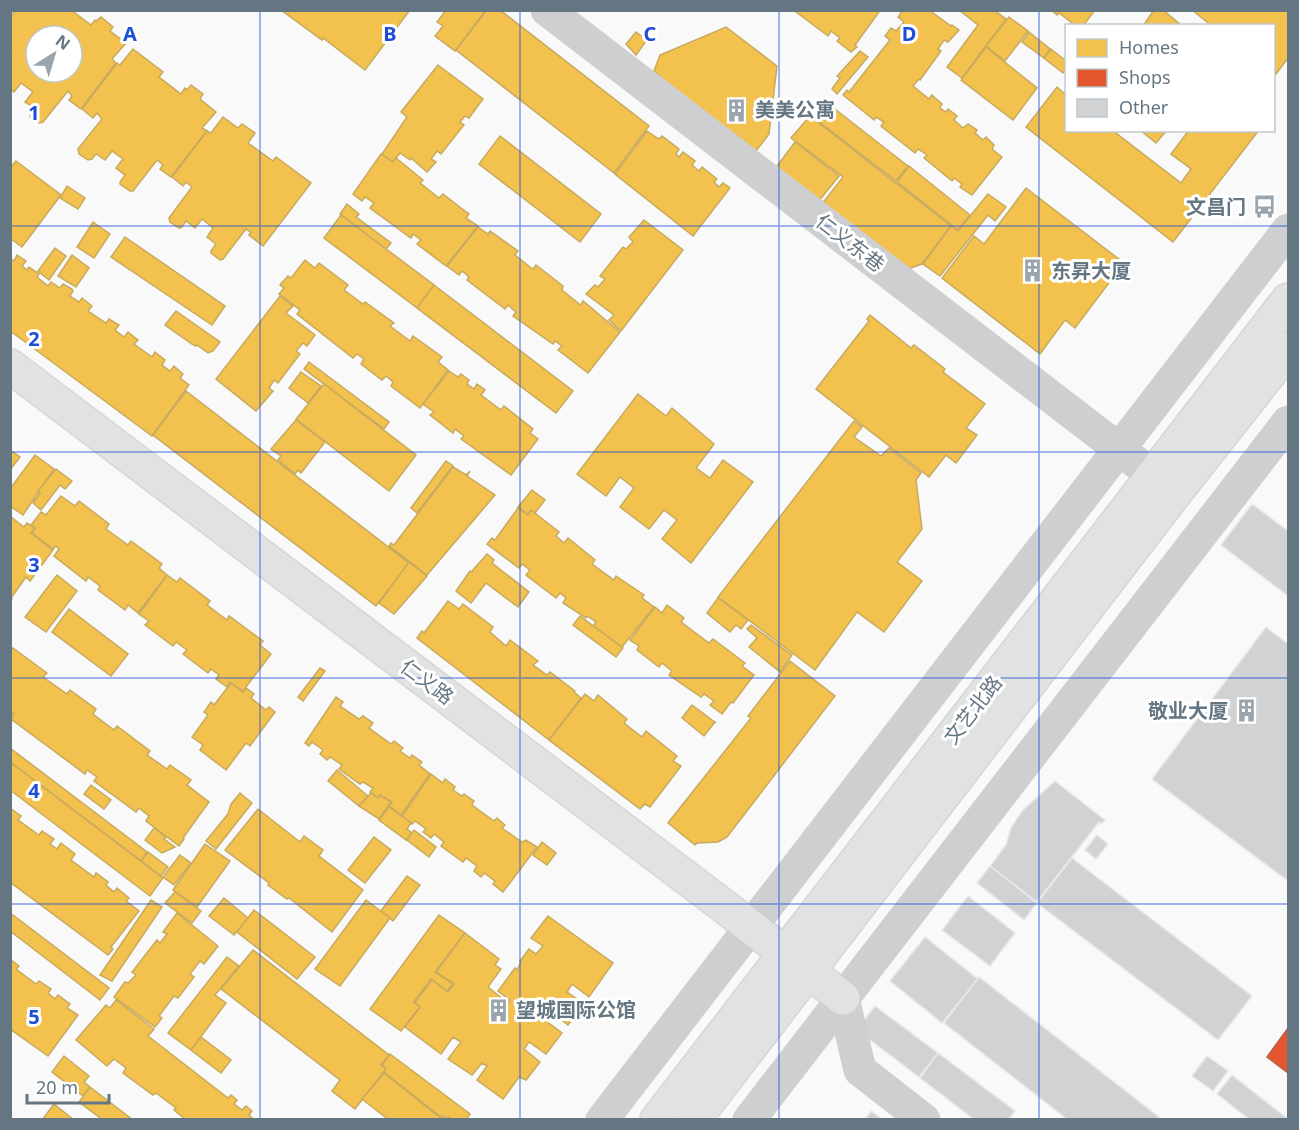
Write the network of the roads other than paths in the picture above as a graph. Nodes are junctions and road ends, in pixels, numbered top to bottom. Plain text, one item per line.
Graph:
1 (547, 10) edge
2 (1288, 230) edge
3 (1288, 300) edge
4 (1288, 350) edge
5 (10, 366) edge
6 (1288, 422) edge
7 (1119, 450) junction
8 (1154, 476) junction
9 (751, 927) junction
10 (797, 963) junction
11 (843, 998) junction
12 (602, 1119) edge
13 (657, 1119) edge
14 (694, 1119) edge
15 (749, 1119) edge
16 (924, 1119) edge

1 - 7 street, 仁义东巷
2 - 7 street
3 - 8 main road, 文艺北路
4 - 10 main road, 文艺北路
5 - 9 main road, 仁义路
6 - 11 street
7 - 8 street, 仁义东巷
7 - 9 street
8 - 10 main road, 文艺北路
9 - 10 main road, 仁义路
9 - 12 street
10 - 11 main road, 仁义路
10 - 13 main road, 文艺北路
10 - 14 main road, 文艺北路
11 - 15 street
11 - 16 street

